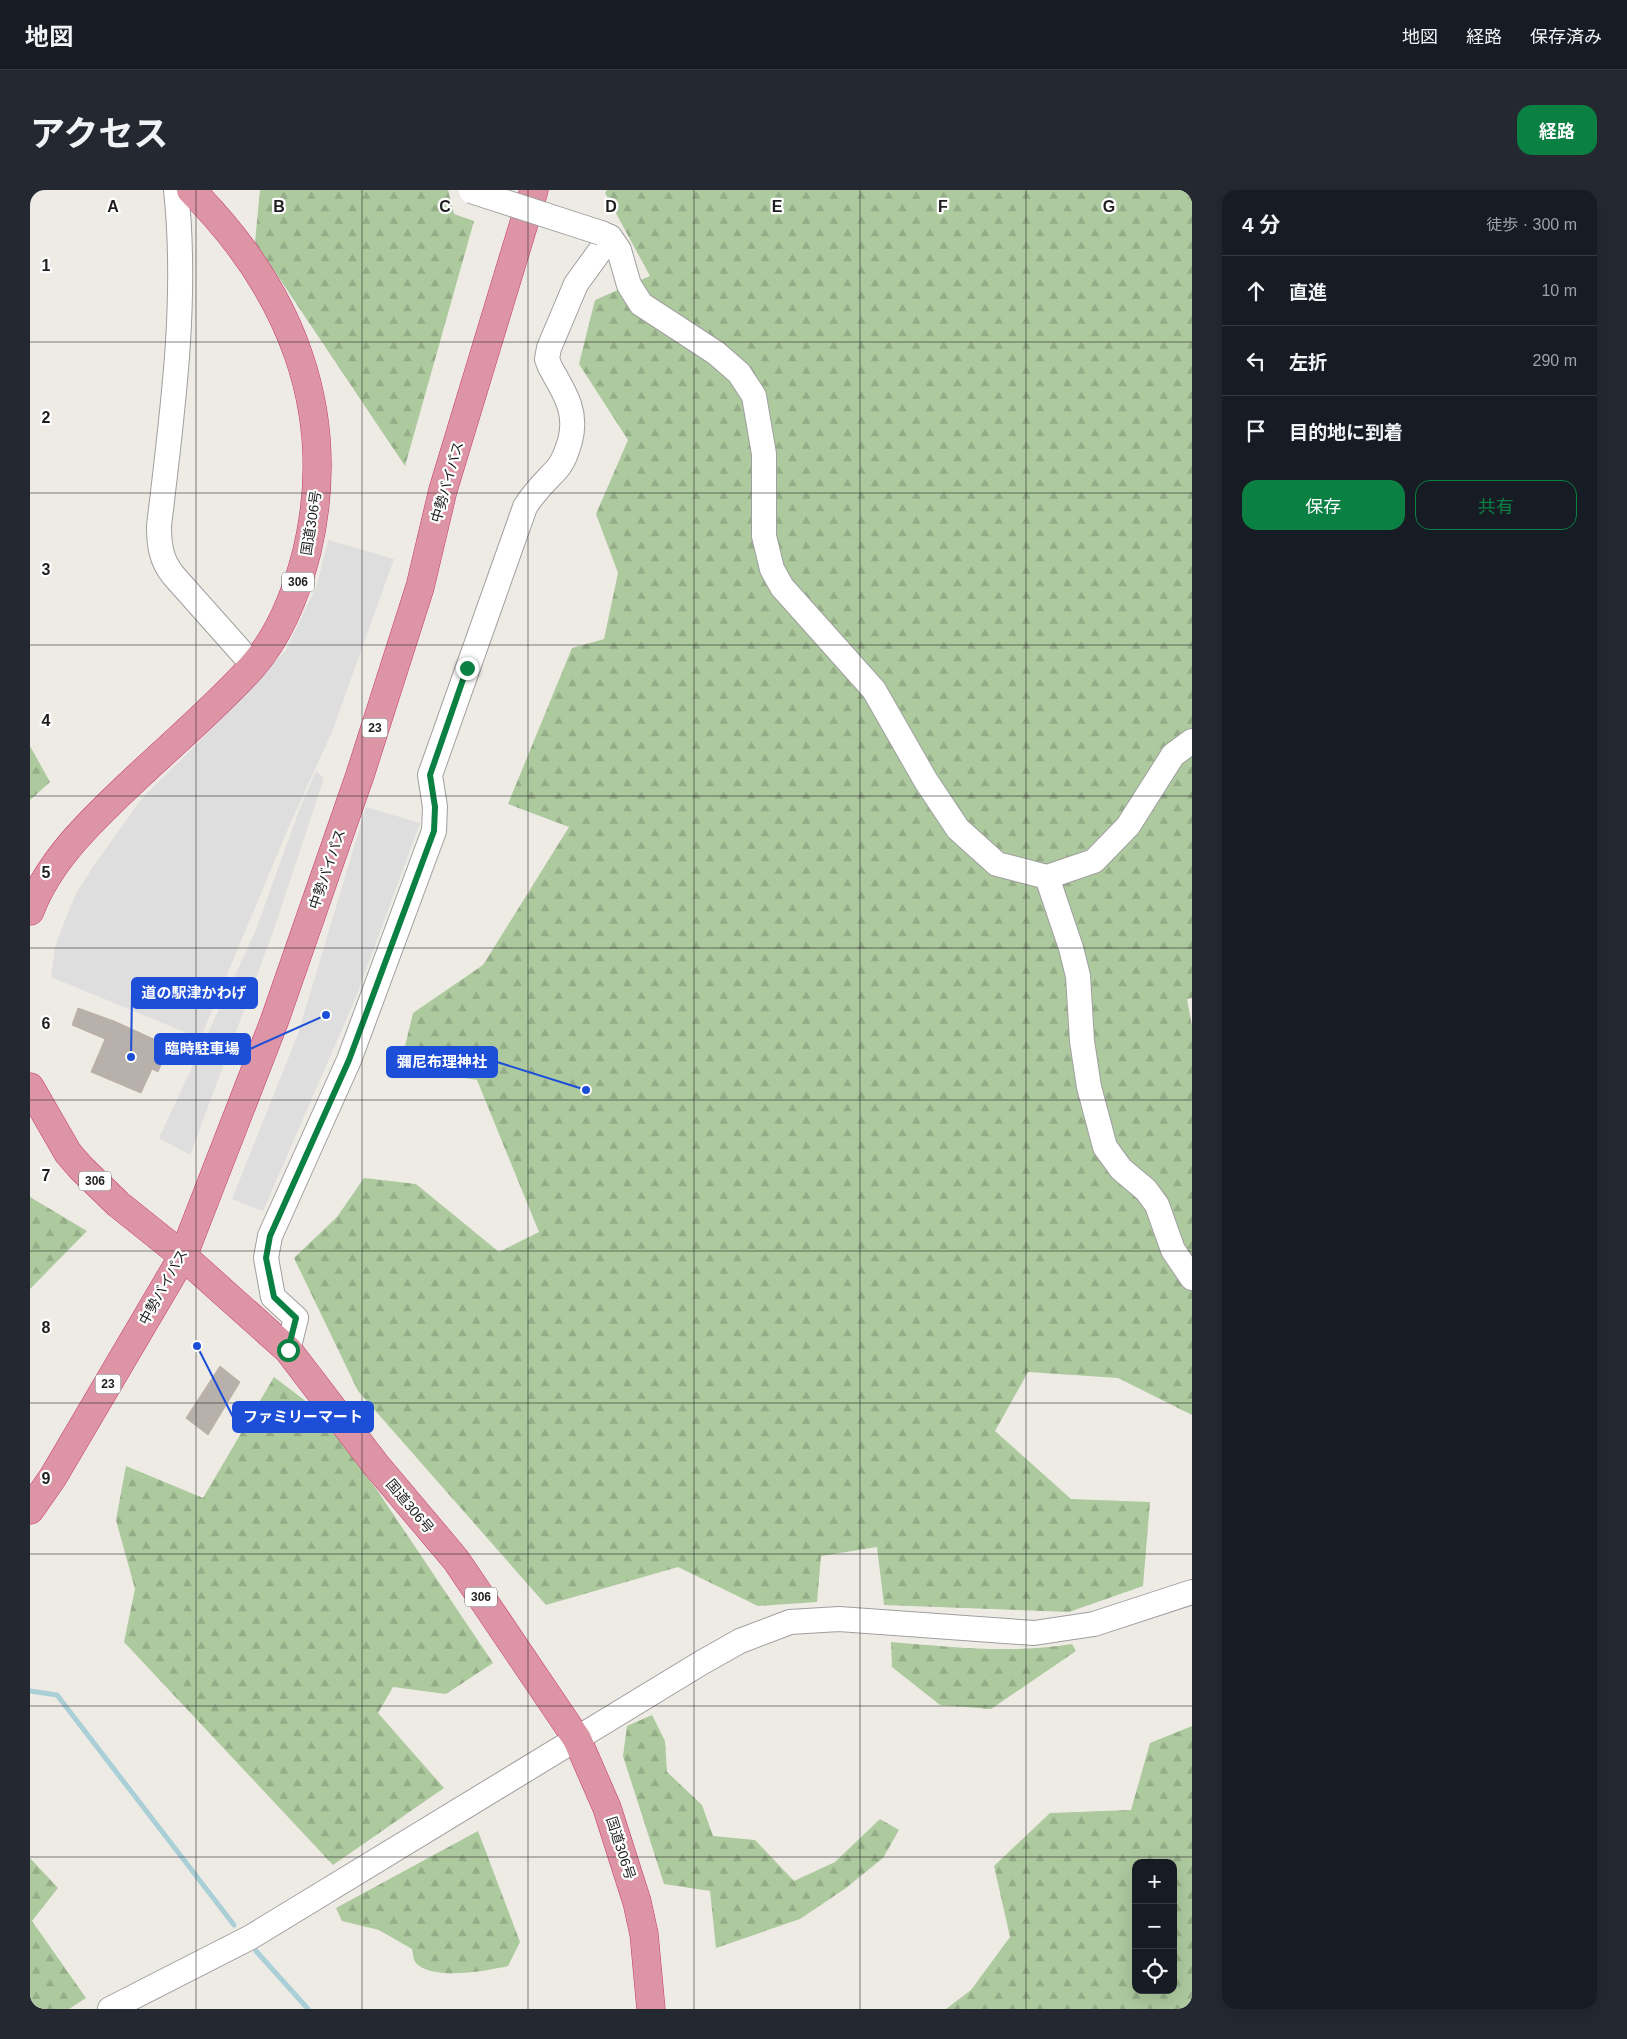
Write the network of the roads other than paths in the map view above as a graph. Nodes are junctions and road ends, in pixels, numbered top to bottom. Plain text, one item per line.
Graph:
1 (176, 190) edge
2 (191, 190) edge
3 (534, 190) edge
4 (471, 191) edge
5 (605, 235) junction
6 (254, 665) junction
7 (1192, 741) edge
8 (1047, 878) junction
9 (30, 911) edge
10 (30, 1087) edge
11 (183, 1256) junction
12 (1192, 1278) edge
13 (288, 1350) junction
14 (30, 1510) edge
15 (1192, 1592) edge
16 (577, 1739) junction
17 (110, 2009) edge
18 (651, 2009) edge

1 - 6 street
2 - 6 highway, 国道306号 / 306
3 - 11 highway, 中勢バイパス / 23
4 - 5 street, bridge
5 - 8 street
5 - 13 street
6 - 9 highway, 国道306号 / 306
7 - 8 street
8 - 12 street
10 - 11 highway, 国道306号 / 306
11 - 13 highway, 国道306号 / 306
11 - 14 highway, 中勢バイパス / 23
13 - 16 highway, 国道306号 / 306
15 - 16 street
16 - 17 street
16 - 18 highway, 国道306号 / 306

